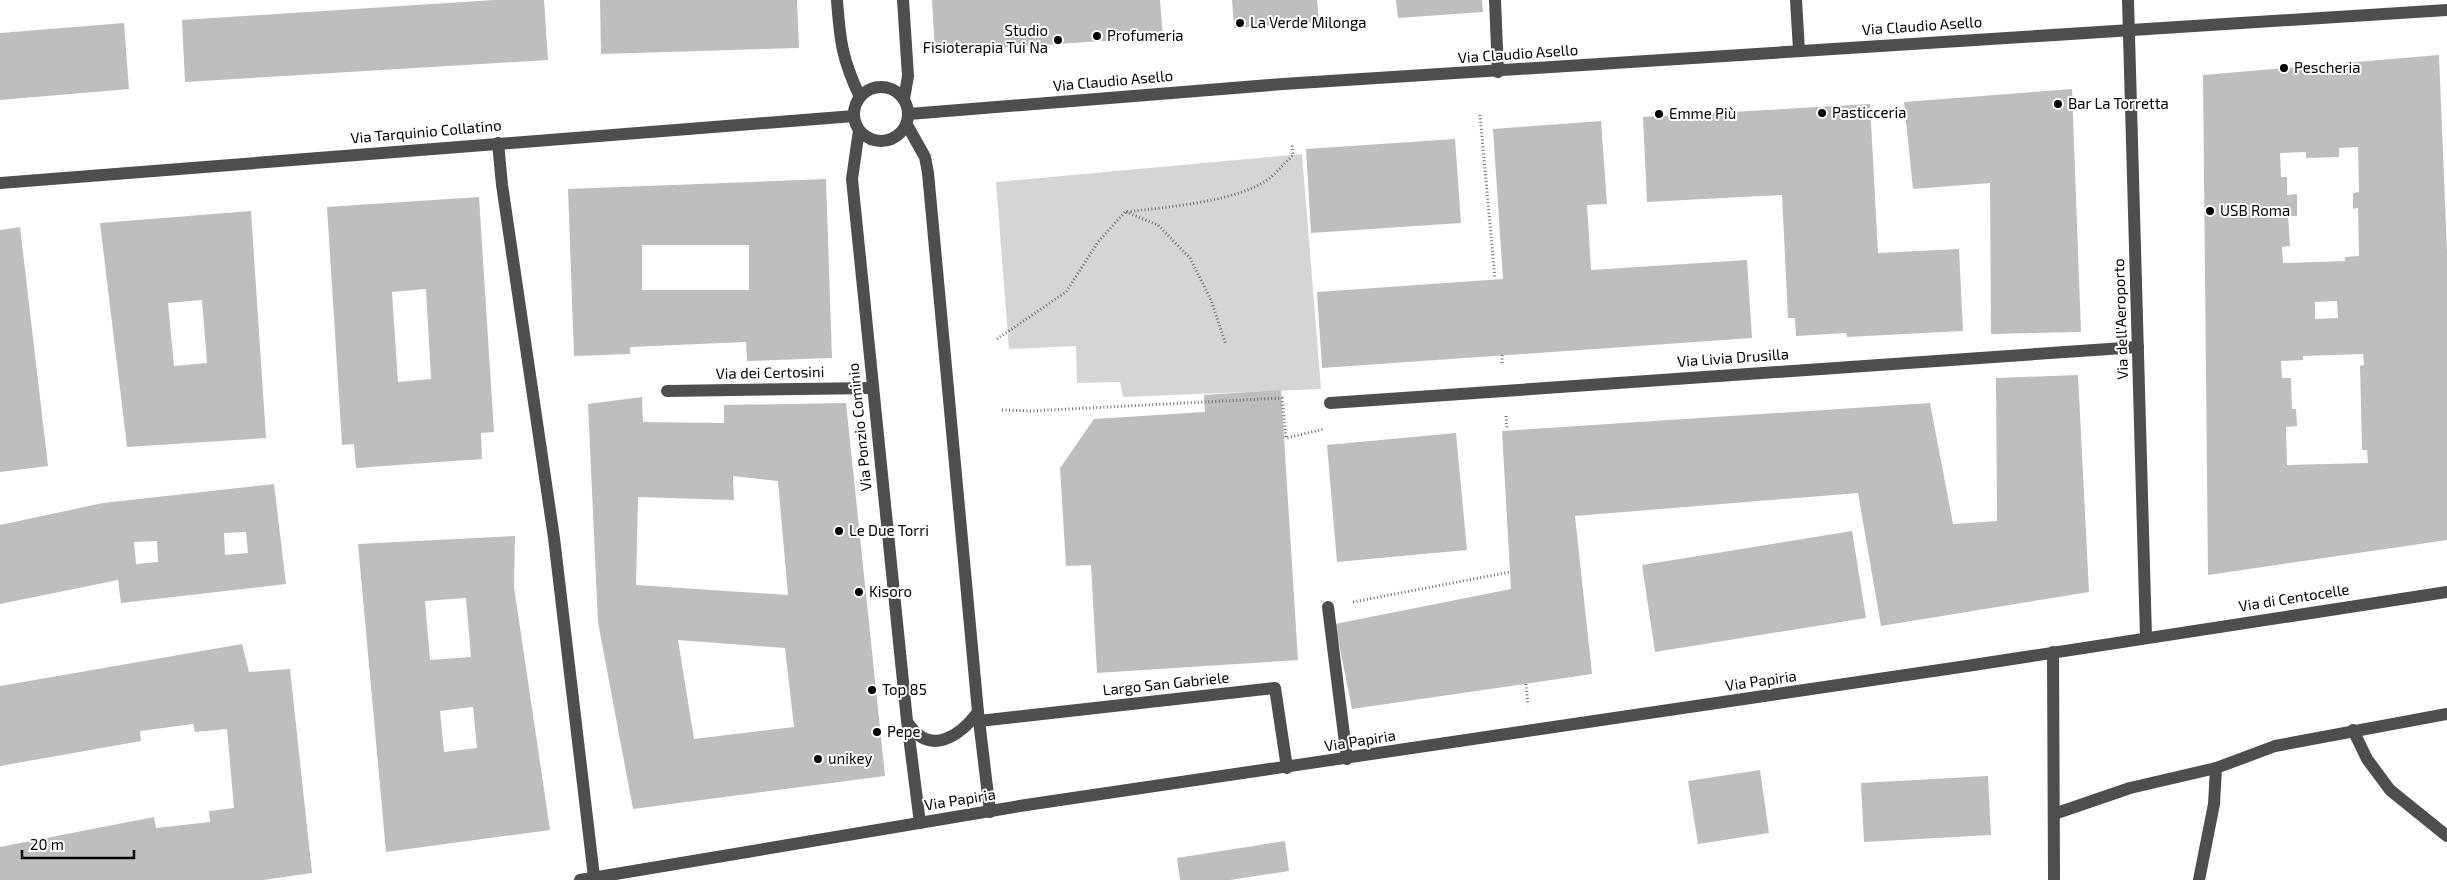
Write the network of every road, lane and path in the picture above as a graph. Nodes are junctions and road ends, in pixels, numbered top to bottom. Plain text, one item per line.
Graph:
1 (837, 0) edge
2 (903, 0) edge
3 (1496, 0) edge
4 (1796, 0) edge
5 (2128, 0) edge
6 (2447, 10) edge
7 (2129, 30) junction
8 (1799, 50) junction
9 (1498, 72) junction
10 (860, 96) junction
11 (904, 99) junction
12 (1480, 115) dead end
13 (854, 116) junction
14 (908, 120) junction
15 (859, 130) junction
16 (498, 143) junction
17 (1292, 145) dead end
18 (0, 183) edge
19 (1126, 212) junction
20 (1495, 279) dead end
21 (997, 338) dead end
22 (1226, 345) dead end
23 (2138, 347) junction
24 (873, 388) junction
25 (667, 391) dead end
26 (1330, 402) joint
27 (1002, 410) dead end
28 (1510, 572) dead end
29 (2447, 592) edge
30 (1328, 607) joint
31 (2146, 637) junction
32 (2053, 652) junction
33 (2447, 714) edge
34 (978, 716) junction
35 (907, 721) junction
36 (2353, 730) junction
37 (1347, 759) junction
38 (1287, 768) junction
39 (2216, 768) junction
40 (990, 812) junction
41 (2054, 814) junction
42 (920, 823) junction
43 (2447, 836) edge
44 (594, 878) junction
45 (580, 880) edge
46 (2054, 880) edge
47 (2199, 880) edge

1 - 10 street
2 - 11 street
3 - 9 street
4 - 8 street
5 - 7 street, Via dell'Aeroporto
6 - 7 street, Via Claudio Asello
7 - 8 street, Via Claudio Asello
7 - 23 street, Via dell'Aeroporto
8 - 9 street, Via Claudio Asello
9 - 14 street, Via Claudio Asello
10 - 11 street
10 - 13 street
11 - 14 street
12 - 20 path
13 - 15 street
13 - 16 street, Via Tarquinio Collatino
14 - 15 street
14 - 34 street
15 - 24 street, Via Ponzio Cominio
16 - 18 street, Via Tarquinio Collatino
16 - 44 street
17 - 19 path
19 - 21 path
19 - 22 path
23 - 26 street, Via Livia Drusilla
23 - 31 street, Via dell'Aeroporto
24 - 25 street, Via dei Certosini
24 - 35 street, Via Ponzio Cominio
26 - 27 path
28 - 30 path
29 - 31 street, Via di Centocelle
30 - 37 street
31 - 32 street, Via Papiria
32 - 37 street, Via Papiria
32 - 41 street
33 - 36 street
34 - 35 street
34 - 38 street, Largo San Gabriele
34 - 40 street
35 - 42 street, Via Ponzio Cominio
36 - 39 street
36 - 43 street
37 - 38 street, Via Papiria
38 - 40 street, Via Papiria
39 - 41 street
39 - 47 street
40 - 42 street, Via Papiria
41 - 46 street
42 - 44 street, Via Papiria
44 - 45 street, Via Papiria

